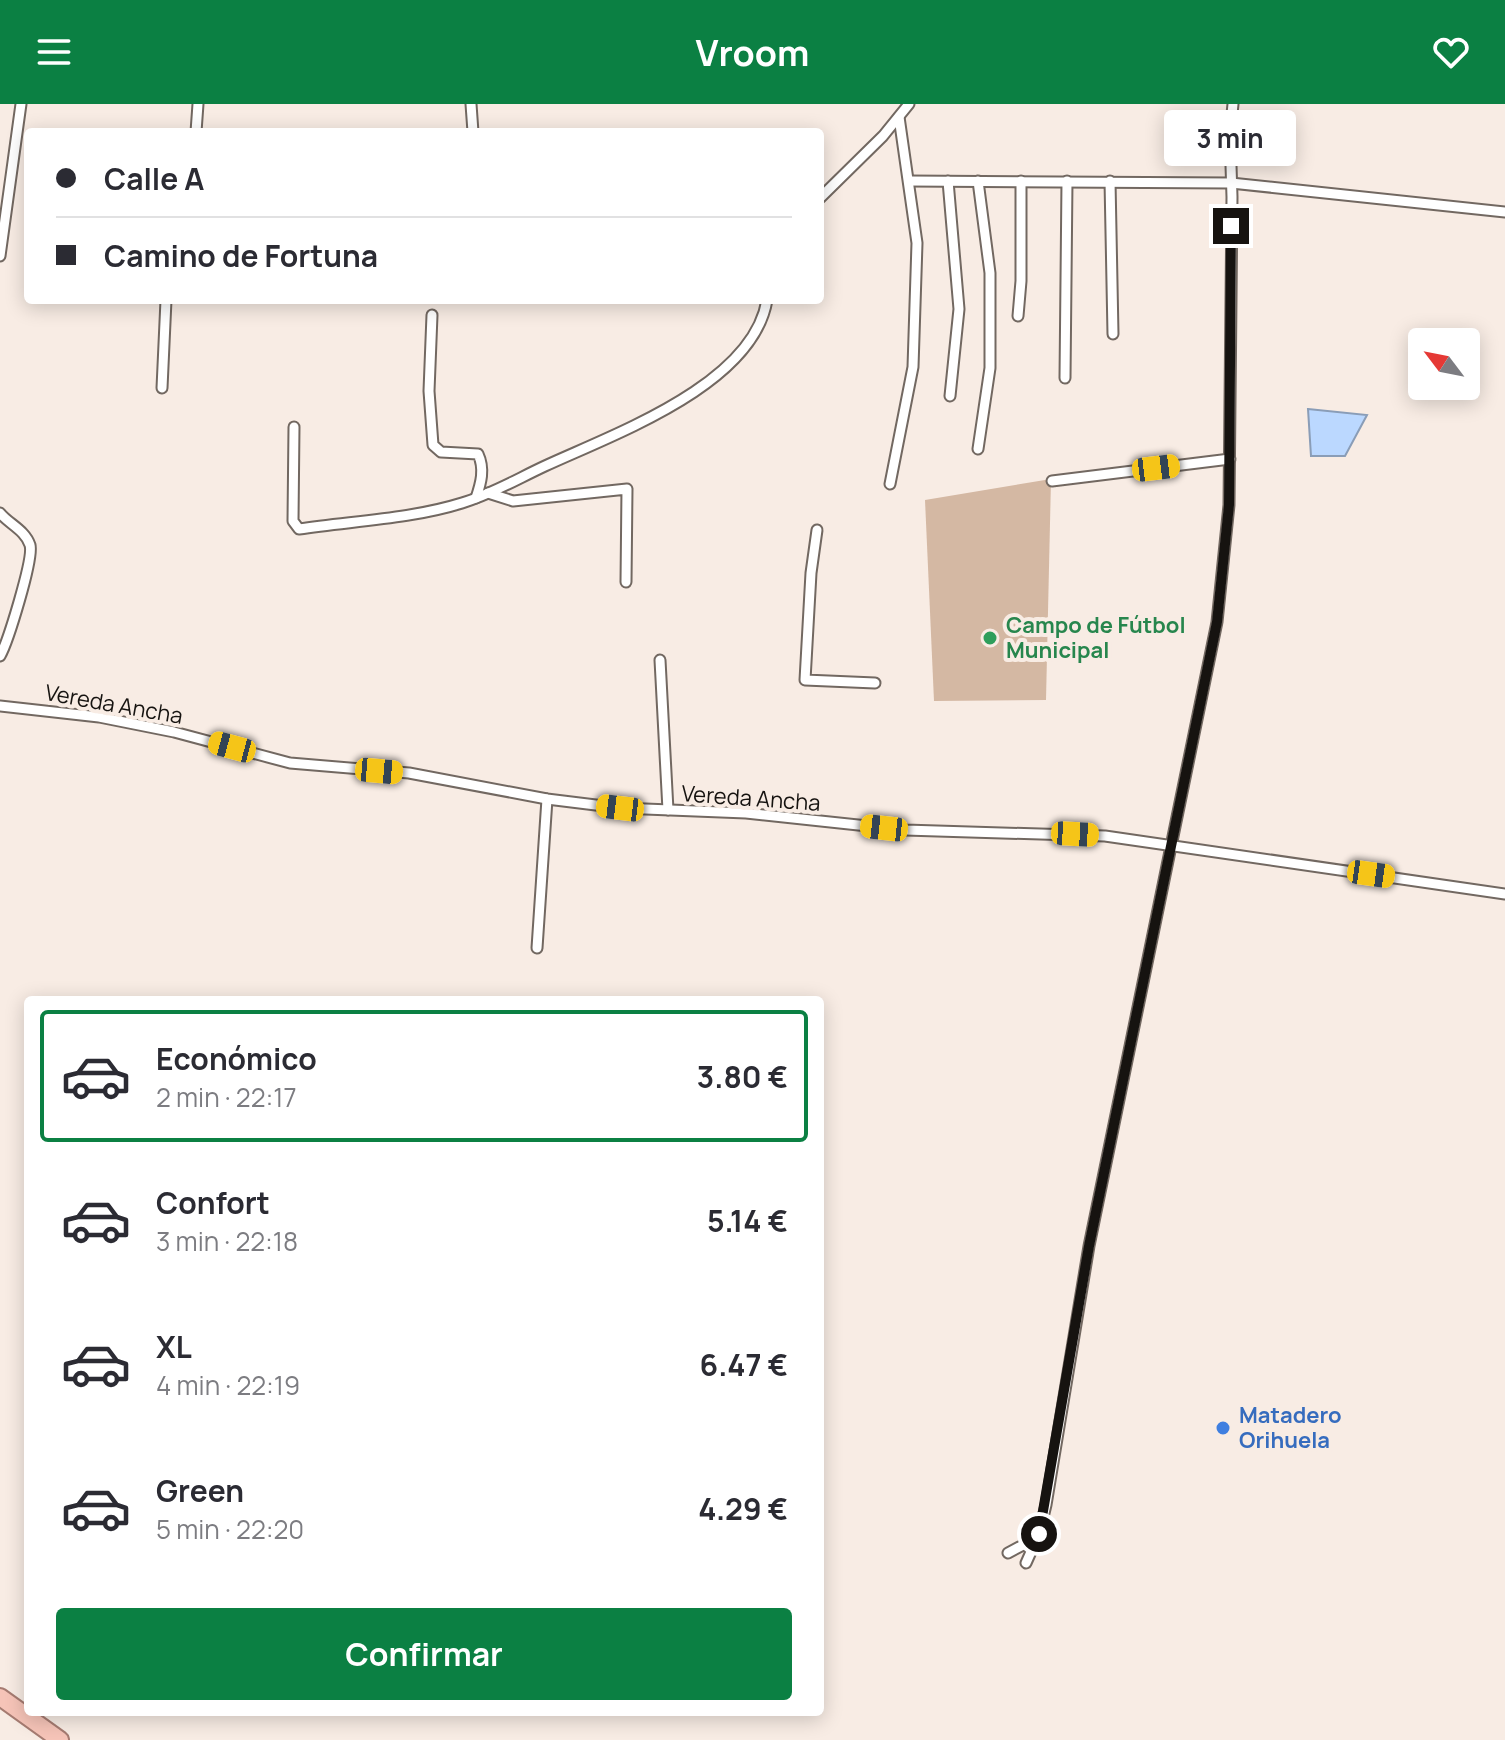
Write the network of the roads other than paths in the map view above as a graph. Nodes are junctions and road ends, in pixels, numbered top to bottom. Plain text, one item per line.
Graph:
1 (21, 104) edge
2 (198, 104) edge
3 (471, 104) edge
4 (909, 104) edge
5 (1233, 104) edge
6 (899, 117) junction
7 (196, 128) edge
8 (473, 128) edge
9 (909, 181) junction
10 (948, 181) junction
11 (978, 181) junction
12 (1021, 181) junction
13 (1067, 181) junction
14 (1110, 181) junction
15 (1231, 183) junction
16 (824, 194) edge
17 (1505, 212) edge
18 (0, 256) edge
19 (166, 304) edge
20 (766, 304) edge
21 (432, 315) dead end
22 (1018, 316) dead end
23 (1113, 334) dead end
24 (1065, 378) dead end
25 (162, 388) dead end
26 (950, 396) dead end
27 (294, 427) dead end
28 (978, 449) dead end
29 (1230, 459) junction
30 (1052, 481) dead end
31 (890, 484) dead end
32 (488, 493) junction
33 (476, 498) junction
34 (0, 513) edge
35 (817, 530) dead end
36 (626, 582) dead end
37 (0, 656) edge
38 (660, 660) dead end
39 (875, 683) dead end
40 (0, 706) edge
41 (547, 799) junction
42 (668, 810) junction
43 (1170, 845) junction
44 (1505, 894) edge
45 (537, 948) dead end
46 (1042, 1522) junction
47 (1008, 1553) dead end
48 (1026, 1563) dead end
49 (0, 1697) edge
50 (24, 1714) edge
51 (27, 1716) edge
52 (60, 1740) edge

1 - 18 street
2 - 7 street
3 - 8 street
4 - 6 street
5 - 15 street
6 - 9 street
6 - 16 street
9 - 10 street
9 - 31 street
10 - 11 street
10 - 26 street
11 - 12 street
11 - 28 street
12 - 13 street
12 - 22 street
13 - 14 street
13 - 24 street
14 - 15 street
14 - 23 street
15 - 17 street
15 - 29 street
19 - 25 street
20 - 32 street
21 - 33 street
27 - 33 street
29 - 30 street
29 - 43 street
32 - 33 street
32 - 36 street
34 - 37 street
35 - 39 street
38 - 42 street
40 - 41 street, Vereda Ancha
41 - 42 street, Vereda Ancha
41 - 45 street
42 - 43 street, Vereda Ancha
43 - 44 street, Vereda Ancha
43 - 46 street
46 - 47 street
46 - 48 street
49 - 50 highway
51 - 52 highway

